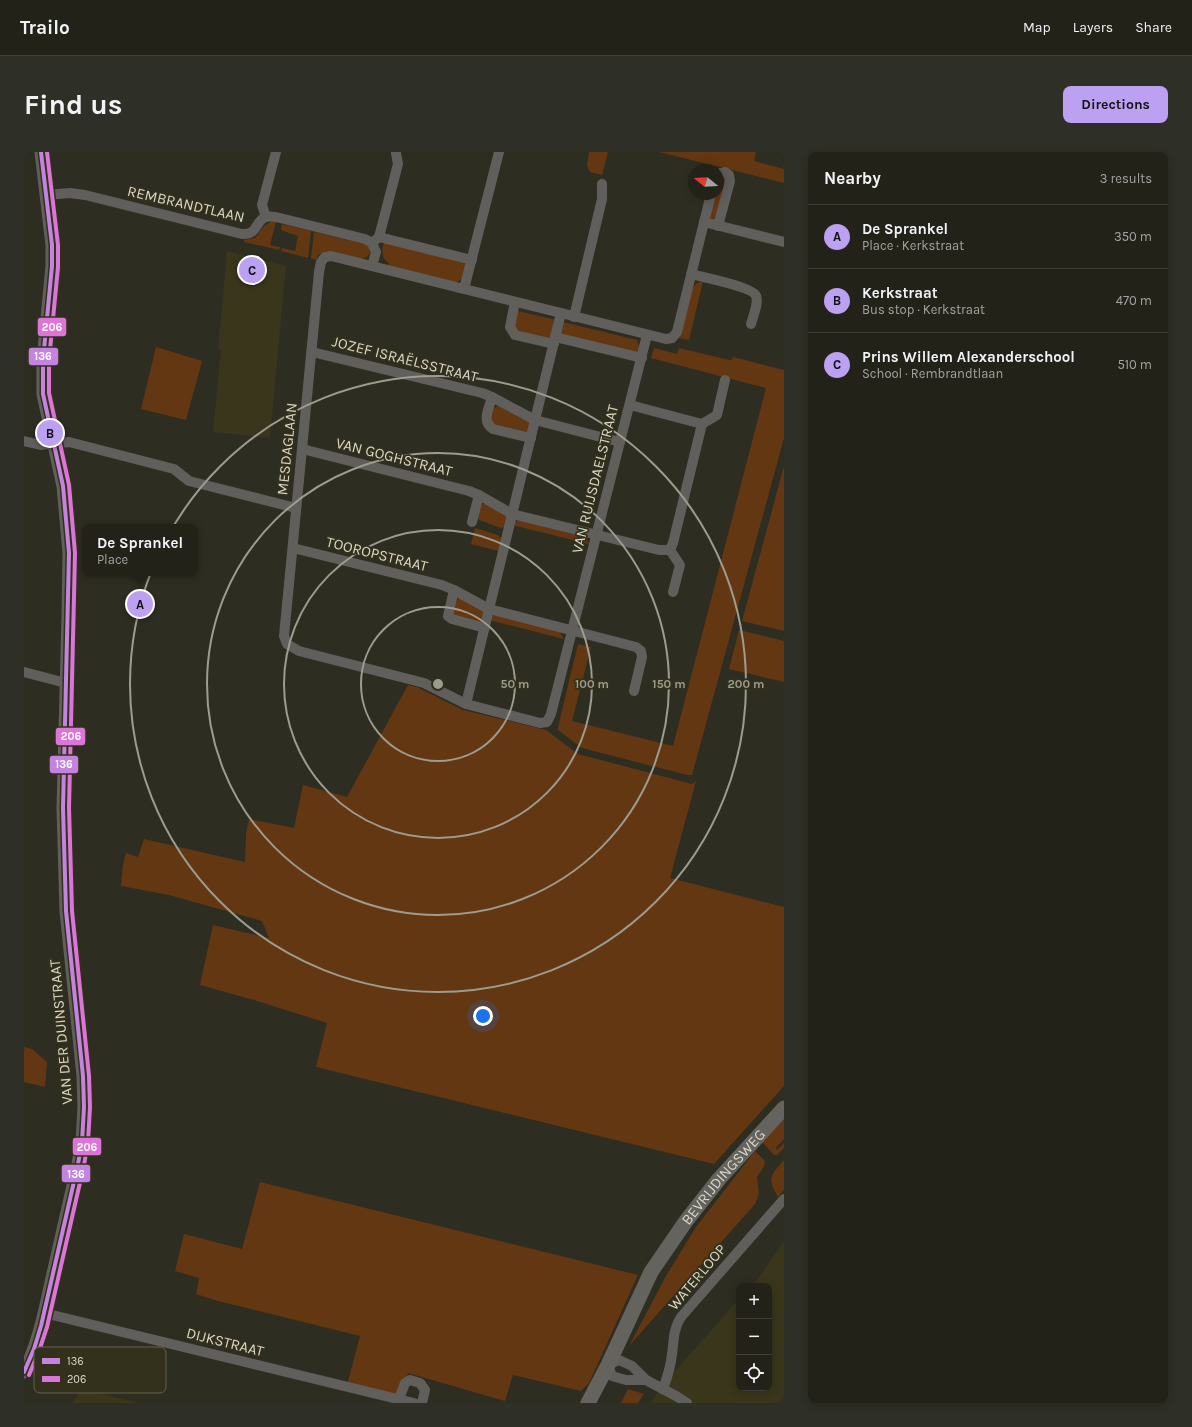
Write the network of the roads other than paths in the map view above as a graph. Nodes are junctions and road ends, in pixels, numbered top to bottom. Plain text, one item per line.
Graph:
1 (41, 152) edge
2 (276, 152) edge
3 (499, 152) edge
4 (396, 153) dead end
5 (724, 172) edge
6 (602, 184) dead end
7 (46, 195) junction
8 (710, 200) edge
9 (266, 217) junction
10 (704, 222) junction
11 (718, 226) junction
12 (376, 240) junction
13 (784, 242) edge
14 (472, 260) junction
15 (372, 266) junction
16 (691, 274) junction
17 (464, 289) junction
18 (515, 302) junction
19 (561, 314) junction
20 (574, 317) junction
21 (751, 324) dead end
22 (648, 335) junction
23 (554, 341) junction
24 (312, 352) junction
25 (642, 358) junction
26 (725, 380) dead end
27 (492, 397) junction
28 (630, 405) junction
29 (535, 420) junction
30 (702, 424) junction
31 (531, 438) junction
32 (24, 441) edge
33 (620, 442) junction
34 (54, 444) junction
35 (302, 448) junction
36 (479, 495) junction
37 (296, 508) junction
38 (512, 514) junction
39 (472, 522) dead end
40 (597, 535) junction
41 (293, 548) junction
42 (670, 550) junction
43 (454, 590) junction
44 (673, 592) dead end
45 (489, 609) junction
46 (485, 628) junction
47 (572, 630) junction
48 (24, 672) edge
49 (66, 682) junction
50 (634, 691) dead end
51 (466, 704) junction
52 (784, 1108) edge
53 (784, 1199) edge
54 (44, 1313) junction
55 (34, 1347) edge
56 (34, 1347) edge
57 (613, 1367) junction
58 (24, 1372) edge
59 (646, 1380) junction
60 (663, 1389) junction
61 (398, 1399) junction
62 (414, 1403) edge
63 (422, 1403) edge
64 (588, 1403) edge
65 (598, 1403) edge
66 (687, 1403) edge

1 - 7 street, VAN DER DUINSTRAAT
2 - 9 street
3 - 14 street
4 - 12 street
5 - 11 street
6 - 20 street
7 - 9 street, REMBRANDTLAAN
7 - 34 street, VAN DER DUINSTRAAT
8 - 10 street
9 - 12 street, REMBRANDTLAAN
10 - 11 street
10 - 16 street
11 - 13 street
12 - 14 street, REMBRANDTLAAN
12 - 15 street
14 - 17 street
15 - 17 street
15 - 24 street, MESDAGLAAN
16 - 21 street
16 - 22 street
17 - 18 street
18 - 19 street
18 - 23 street
19 - 20 street
19 - 23 street
20 - 22 street
22 - 25 street, VAN RUIJSDAELSTRAAT
23 - 25 street
23 - 29 street
24 - 27 street, JOZEF ISRAËLSSTRAAT
24 - 35 street, MESDAGLAAN
25 - 28 street, VAN RUIJSDAELSTRAAT
26 - 30 street
27 - 29 street, JOZEF ISRAËLSSTRAAT
27 - 31 street, JOZEF ISRAËLSSTRAAT
28 - 30 street
28 - 33 street, VAN RUIJSDAELSTRAAT
29 - 31 street
29 - 33 street, JOZEF ISRAËLSSTRAAT
30 - 42 street
31 - 38 street
32 - 34 street
33 - 40 street, VAN RUIJSDAELSTRAAT
34 - 37 street
34 - 49 street, VAN DER DUINSTRAAT
35 - 36 street, VAN GOGHSTRAAT
35 - 37 street, MESDAGLAAN
36 - 38 street, VAN GOGHSTRAAT
36 - 39 street
37 - 41 street, MESDAGLAAN
38 - 40 street, VAN GOGHSTRAAT
38 - 45 street
40 - 42 street, VAN GOGHSTRAAT
40 - 47 street, VAN RUIJSDAELSTRAAT
41 - 43 street, TOOROPSTRAAT
41 - 51 street, MESDAGLAAN
42 - 44 street
43 - 45 street, TOOROPSTRAAT
43 - 46 street
45 - 46 street
45 - 47 street, TOOROPSTRAAT
46 - 51 street
47 - 50 street
47 - 51 street, VAN RUIJSDAELSTRAAT
48 - 49 street
49 - 54 street, VAN DER DUINSTRAAT
52 - 57 main road, BEVRIJDINGSWEG
53 - 60 street, WATERLOOP
54 - 55 street, VAN DER DUINSTRAAT
54 - 61 street, DIJKSTRAAT
56 - 58 street, VAN DER DUINSTRAAT
57 - 59 street
57 - 59 street
57 - 64 main road, BEVRIJDINGSWEG
57 - 65 main road, BEVRIJDINGSWEG
59 - 60 street
60 - 66 street
61 - 62 street, DIJKSTRAAT
61 - 63 street

